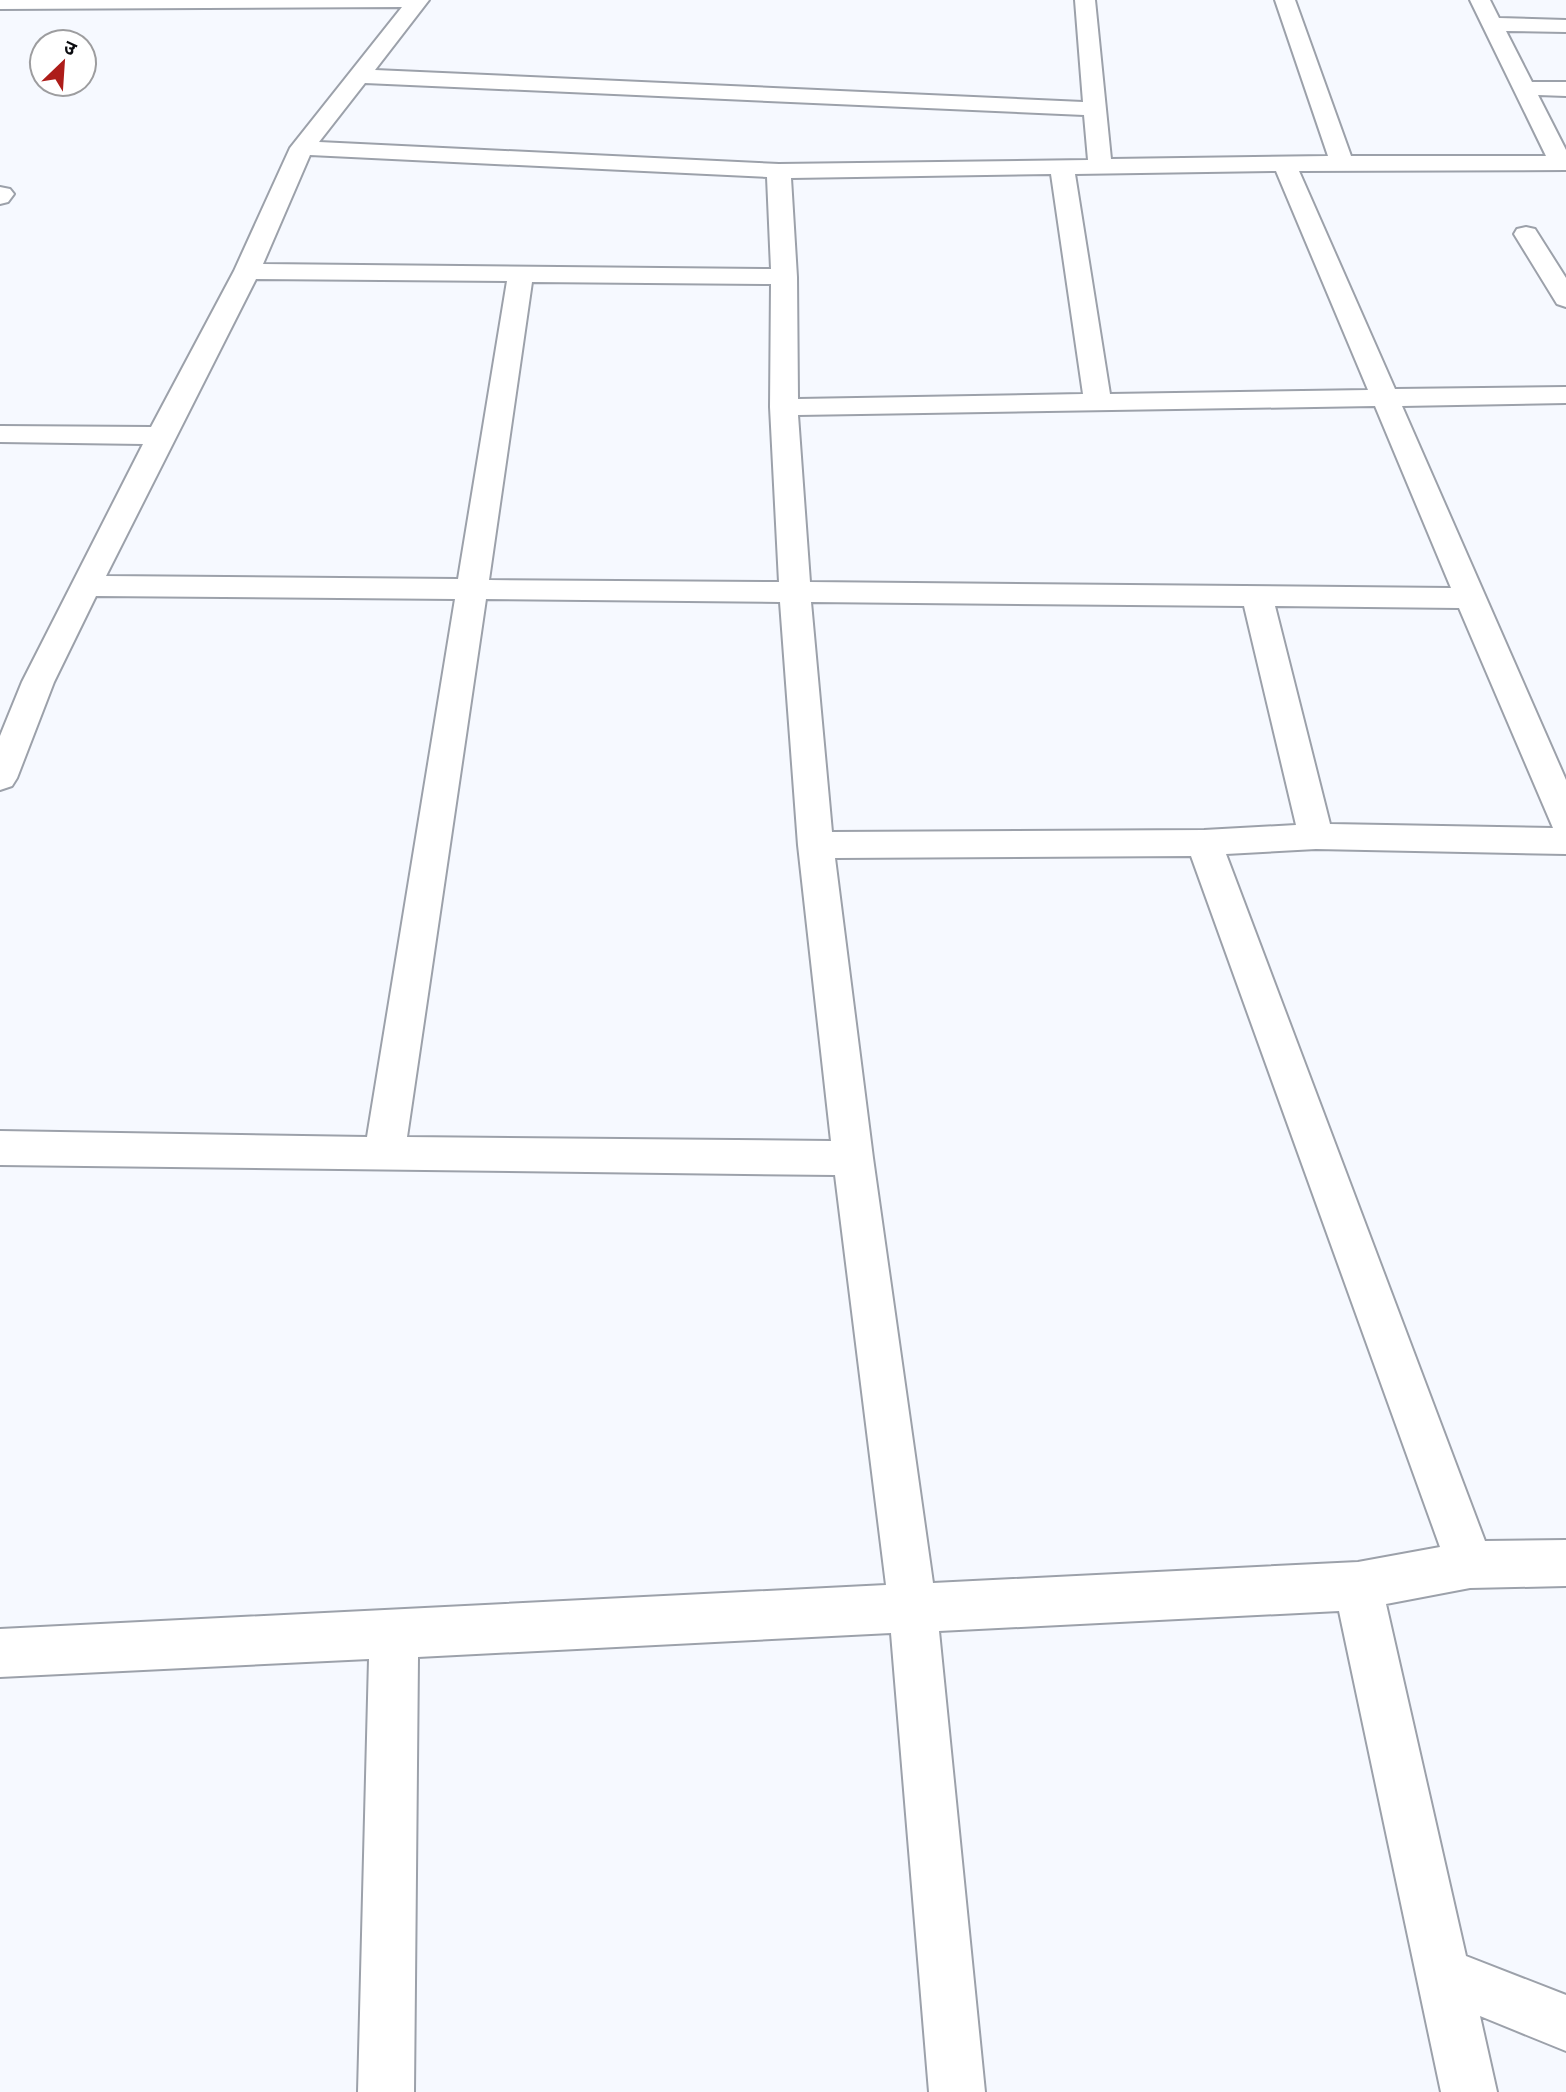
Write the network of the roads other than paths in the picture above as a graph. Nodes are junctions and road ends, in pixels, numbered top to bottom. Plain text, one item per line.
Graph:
1 (1085, 0) edge
2 (1285, 0) edge
3 (1480, 0) edge
4 (419, 1) edge
5 (0, 3) edge
6 (1492, 24) junction
7 (1566, 26) edge
8 (359, 76) junction
9 (1524, 88) junction
10 (1566, 89) edge
11 (1094, 109) junction
12 (302, 148) junction
13 (1342, 163) junction
14 (1564, 163) edge
15 (1285, 165) junction
16 (1100, 167) junction
17 (1062, 168) junction
18 (779, 171) junction
19 (1526, 234) dead end
20 (247, 271) junction
21 (521, 274) junction
22 (783, 276) junction
23 (1566, 299) edge
24 (1566, 395) edge
25 (1386, 398) junction
26 (1098, 402) junction
27 (784, 407) junction
28 (0, 434) edge
29 (161, 436) junction
30 (85, 586) junction
31 (473, 588) junction
32 (795, 592) junction
33 (1257, 596) junction
34 (1473, 598) junction
35 (0, 778) edge
36 (1566, 820) edge
37 (1316, 836) junction
38 (1566, 841) edge
39 (1204, 843) junction
40 (816, 845) junction
41 (0, 1147) edge
42 (384, 1154) junction
43 (853, 1158) junction
44 (1566, 1563) edge
45 (1470, 1565) junction
46 (1358, 1586) junction
47 (913, 1609) junction
48 (394, 1633) junction
49 (0, 1653) edge
50 (1444, 1974) junction
51 (1566, 2023) edge
52 (386, 2092) edge
53 (957, 2092) edge
54 (1469, 2092) edge

1 - 11 street
2 - 13 street
3 - 6 street
4 - 5 street
4 - 8 street
6 - 7 street
6 - 9 street
8 - 11 street
8 - 12 street
9 - 10 street
9 - 14 street
11 - 16 street
12 - 18 street
12 - 20 street
13 - 14 street
13 - 15 street
15 - 16 street
15 - 25 street
16 - 17 street
17 - 18 street
17 - 26 street
18 - 22 street
19 - 23 street
20 - 21 street
20 - 29 street
21 - 22 street
21 - 31 street
22 - 27 street
24 - 25 street
25 - 26 street
25 - 34 street
26 - 27 street
27 - 32 street
28 - 29 street
29 - 30 street
30 - 31 street
30 - 35 street
31 - 32 street
31 - 42 street
32 - 33 street
32 - 40 street
33 - 34 street
33 - 37 street
34 - 36 street
37 - 38 street
37 - 39 street
39 - 40 street
39 - 45 street
40 - 43 street
41 - 42 street
42 - 43 street
43 - 47 street
44 - 45 street
45 - 46 street
46 - 47 street
46 - 50 street
47 - 48 street
47 - 53 street
48 - 49 street
48 - 52 street
50 - 51 street
50 - 54 street

